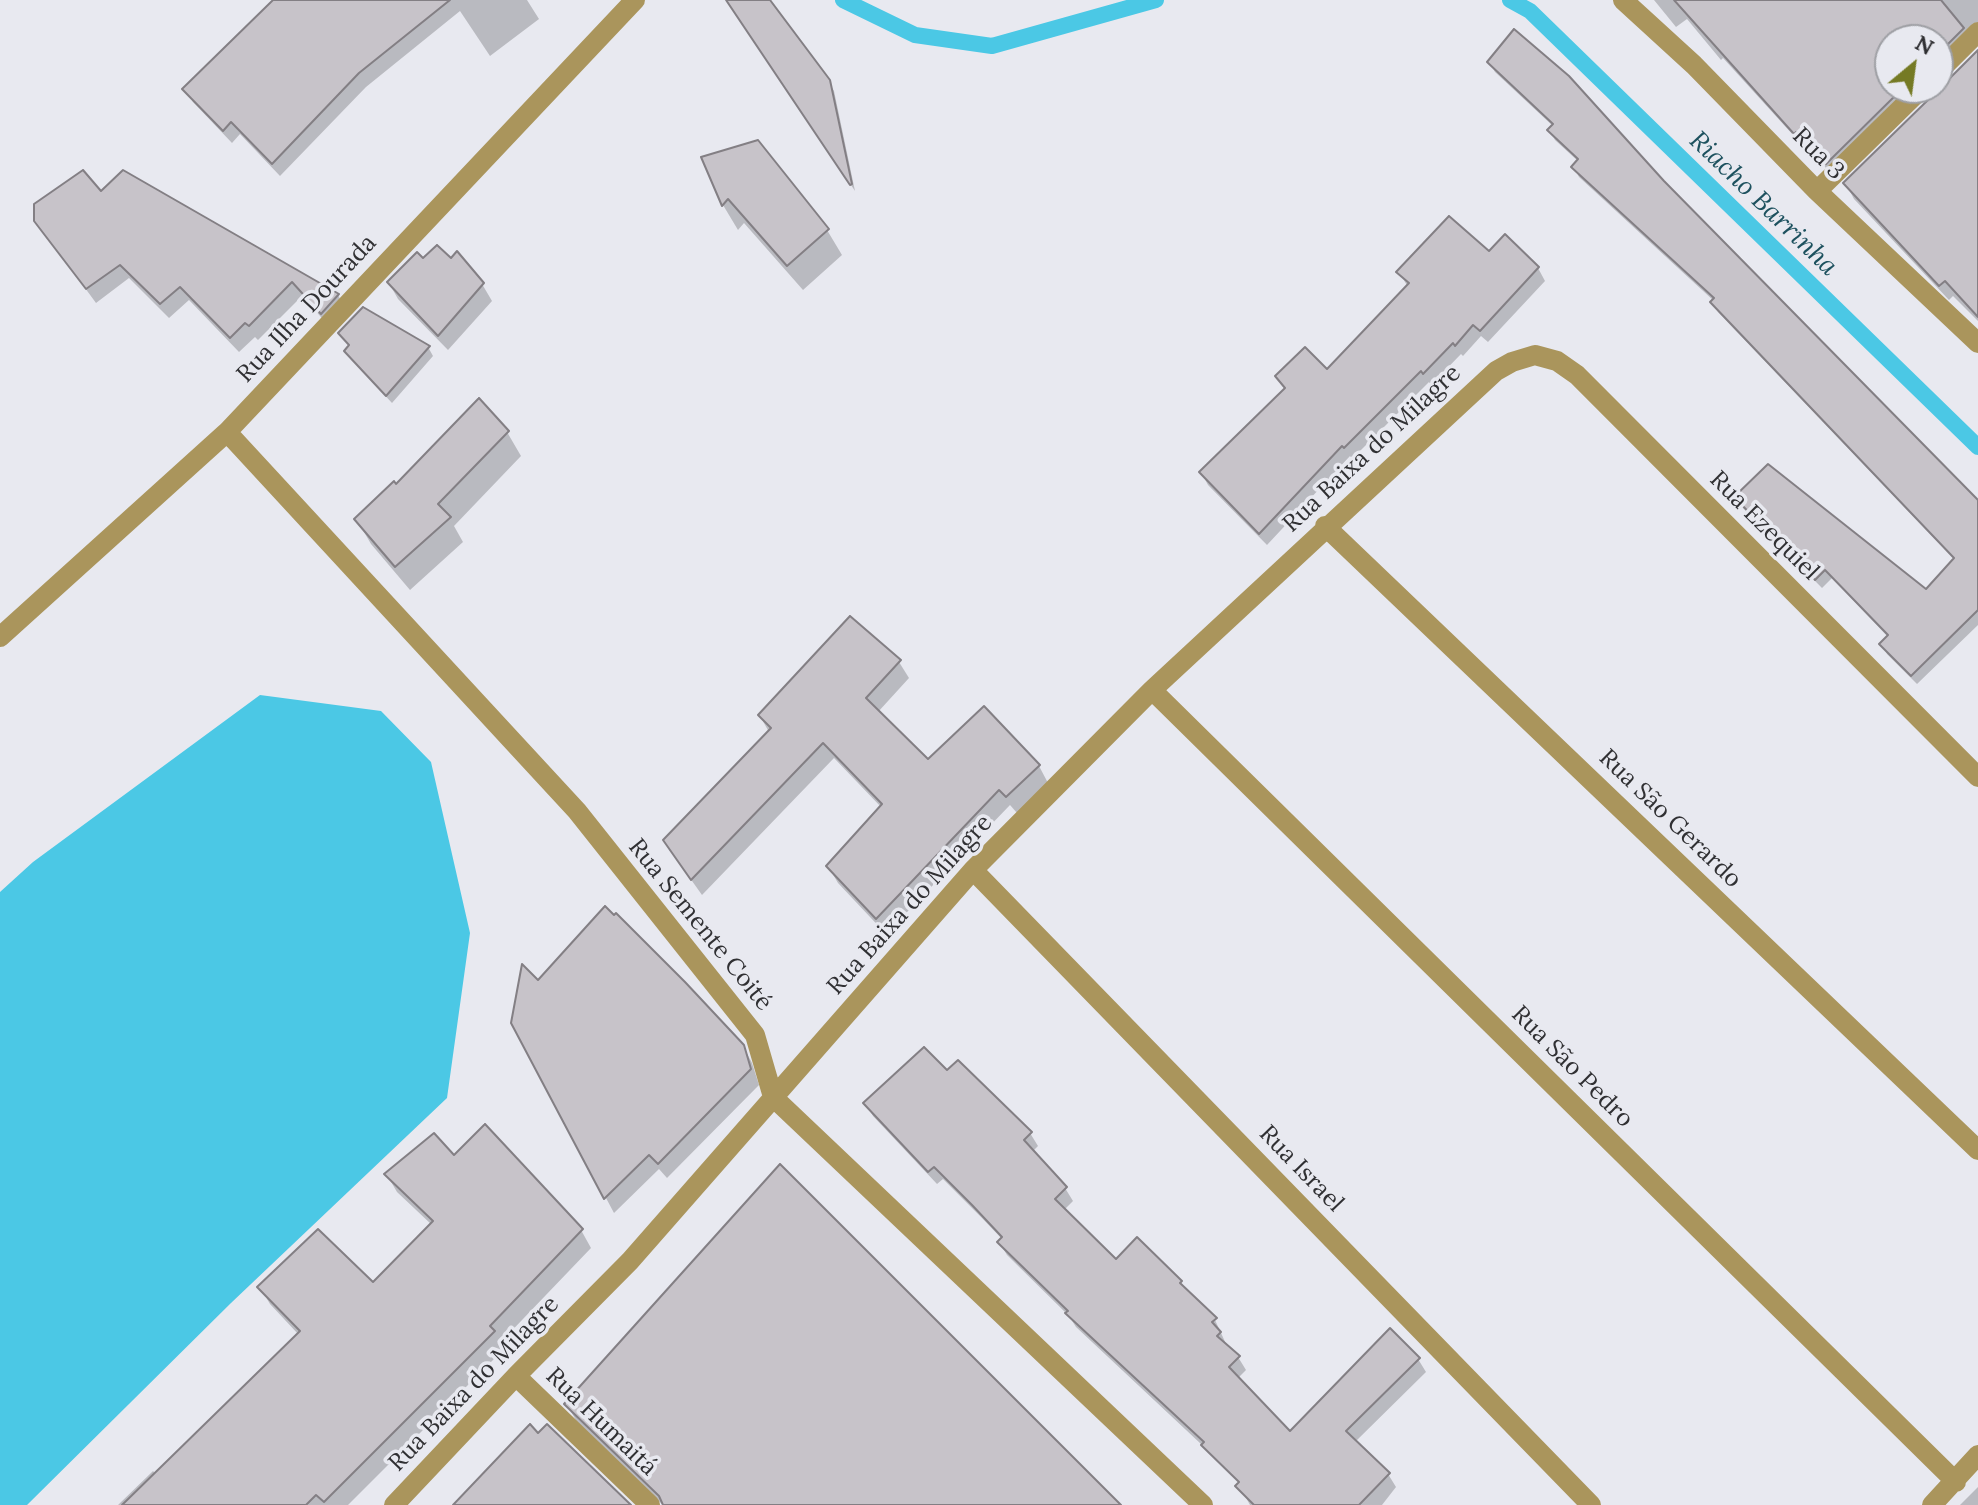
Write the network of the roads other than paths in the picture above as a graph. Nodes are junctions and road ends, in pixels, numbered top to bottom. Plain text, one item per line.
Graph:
1 (635, 0) edge
2 (1623, 0) edge
3 (1978, 32) edge
4 (1954, 56) edge
5 (1906, 104) edge
6 (1817, 191) junction
7 (1978, 343) edge
8 (1496, 371) joint
9 (227, 432) junction
10 (1325, 526) junction
11 (0, 637) edge
12 (1152, 690) junction
13 (1978, 777) edge
14 (973, 870) junction
15 (773, 1097) junction
16 (1978, 1150) edge
17 (516, 1376) junction
18 (1978, 1455) edge
19 (1956, 1482) junction
20 (394, 1505) edge
21 (650, 1505) edge
22 (1203, 1505) edge
23 (1591, 1505) edge
24 (1932, 1505) edge

1 - 9 street, Rua Ilha Dourada
2 - 6 street, Rua 3
3 - 4 street
5 - 6 street
6 - 7 street, Rua 3
8 - 10 street, Rua Baixa do Milagre
8 - 13 street, Rua Ezequiel
9 - 11 street, Rua Ilha Dourada
9 - 15 street, Rua Semente Coité
10 - 12 street, Rua Baixa do Milagre
10 - 16 street, Rua São Gerardo
12 - 14 street, Rua Baixa do Milagre
12 - 19 street, Rua São Pedro
14 - 15 street, Rua Baixa do Milagre
14 - 23 street, Rua Israel
15 - 17 street, Rua Baixa do Milagre
15 - 22 street
17 - 20 street, Rua Baixa do Milagre
17 - 21 street, Rua Humaitá
18 - 19 street
19 - 24 street

